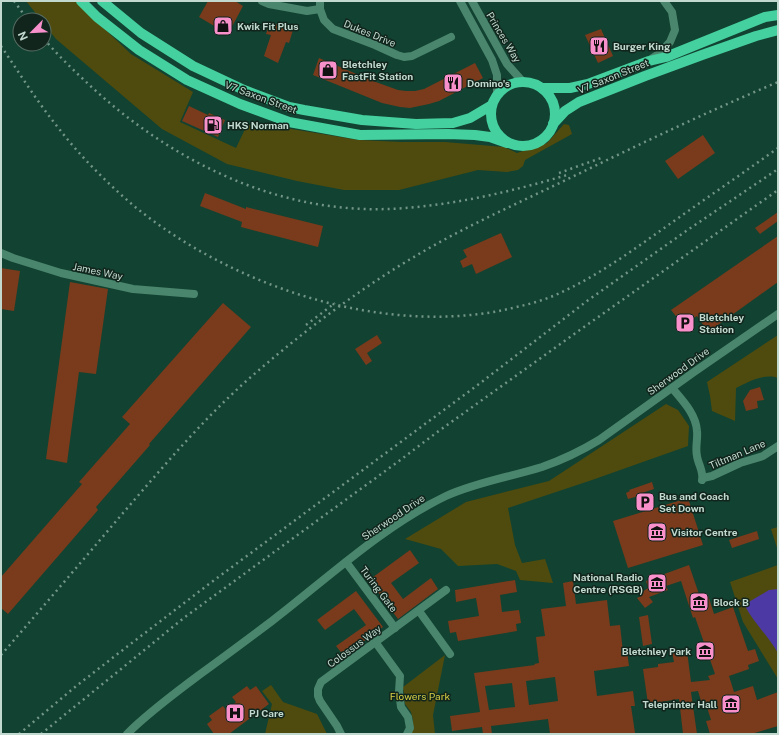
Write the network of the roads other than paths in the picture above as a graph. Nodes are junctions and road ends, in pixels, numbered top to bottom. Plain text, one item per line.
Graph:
1 (81, 1) edge
2 (102, 1) edge
3 (262, 1) edge
4 (460, 1) edge
5 (465, 1) edge
6 (472, 1) edge
7 (664, 1) edge
8 (320, 5) edge
9 (467, 14) junction
10 (778, 15) edge
11 (778, 30) edge
12 (451, 37) dead end
13 (649, 61) junction
14 (523, 82) junction
15 (542, 88) junction
16 (497, 94) junction
17 (492, 105) junction
18 (553, 124) junction
19 (507, 143) junction
20 (1, 253) edge
21 (194, 294) dead end
22 (778, 314) edge
23 (672, 388) junction
24 (778, 446) edge
25 (346, 562) junction
26 (446, 590) dead end
27 (419, 611) junction
28 (395, 628) junction
29 (376, 643) junction
30 (450, 654) dead end
31 (127, 734) edge
32 (341, 734) edge
33 (407, 734) edge

1 - 19 main road, V7 Saxon Street
2 - 17 main road, V7 Saxon Street
3 - 8 street
4 - 9 street, Princes Way
5 - 9 street
6 - 14 street, Princes Way
7 - 13 street
8 - 12 street, Dukes Drive
9 - 16 street, Princes Way
10 - 13 main road, V7 Saxon Street
11 - 18 main road, V7 Saxon Street
13 - 15 main road, V7 Saxon Street
14 - 15 main road
14 - 16 main road
15 - 18 main road
16 - 17 main road
17 - 19 main road
18 - 19 main road
20 - 21 street, James Way
22 - 23 street, Sherwood Drive
23 - 24 street, Tiltman Lane
23 - 25 street, Sherwood Drive
25 - 28 street, Turing Gate
25 - 31 street, Sherwood Drive
26 - 27 street, Colossus Way
27 - 28 street, Colossus Way
27 - 30 street
28 - 29 street, Colossus Way
29 - 32 street, Colossus Way
29 - 33 street

